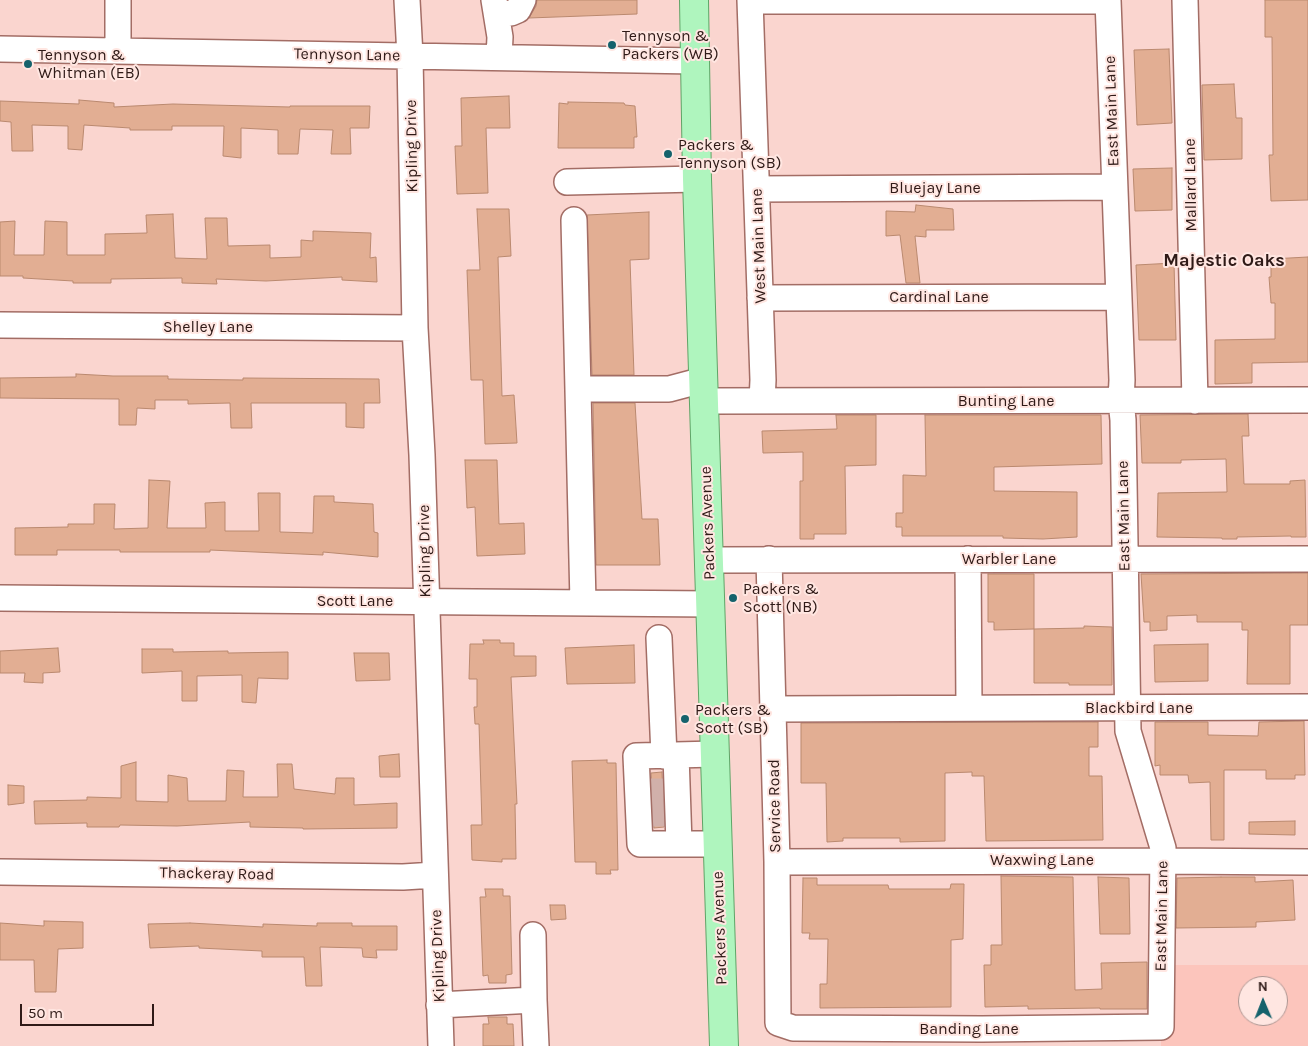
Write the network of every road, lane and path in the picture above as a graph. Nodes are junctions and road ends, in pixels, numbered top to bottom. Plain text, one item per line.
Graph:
1 (118, 0) edge
2 (407, 0) edge
3 (523, 0) edge
4 (694, 0) edge
5 (750, 0) edge
6 (1108, 0) edge
7 (1185, 0) edge
8 (496, 8) edge
9 (0, 48) edge
10 (118, 51) junction
11 (410, 56) junction
12 (499, 57) junction
13 (695, 60) junction
14 (697, 178) junction
15 (567, 182) dead end
16 (1114, 187) junction
17 (757, 189) junction
18 (574, 220) dead end
19 (1118, 297) junction
20 (760, 298) junction
21 (0, 325) edge
22 (415, 328) junction
23 (578, 389) junction
24 (704, 391) junction
25 (1308, 400) edge
26 (762, 401) junction
27 (1121, 401) junction
28 (1195, 401) junction
29 (968, 559) junction
30 (1125, 559) junction
31 (1308, 559) edge
32 (709, 560) junction
33 (769, 560) junction
34 (0, 598) edge
35 (426, 602) junction
36 (582, 603) junction
37 (710, 604) junction
38 (659, 638) dead end
39 (1308, 707) edge
40 (969, 708) junction
41 (1127, 708) junction
42 (774, 709) junction
43 (715, 754) junction
44 (670, 756) junction
45 (659, 802) junction
46 (679, 844) junction
47 (717, 844) junction
48 (1163, 860) junction
49 (777, 862) junction
50 (1308, 862) edge
51 (0, 872) edge
52 (435, 875) junction
53 (533, 935) dead end
54 (534, 1000) junction
55 (439, 1005) junction
56 (778, 1023) joint
57 (1161, 1027) joint
58 (441, 1046) edge
59 (536, 1046) edge
60 (724, 1046) edge

1 - 10 street
2 - 11 street, Kipling Drive
3 - 8 street
4 - 13 main road, Packers Avenue
5 - 6 street
5 - 17 street, West Main Lane
6 - 16 street, East Main Lane
7 - 28 street, Mallard Lane
8 - 12 street
9 - 10 street, Tennyson Lane
10 - 11 street, Tennyson Lane
11 - 12 street, Tennyson Lane
11 - 22 street, Kipling Drive
12 - 13 street, Tennyson Lane
13 - 14 main road, Packers Avenue
14 - 15 street
14 - 24 main road, Packers Avenue
16 - 17 street, Bluejay Lane
16 - 19 street, East Main Lane
17 - 20 street, West Main Lane
18 - 23 street
19 - 20 street, Cardinal Lane
19 - 27 street, East Main Lane
20 - 26 street, West Main Lane
21 - 22 street, Shelley Lane
22 - 35 street, Kipling Drive
23 - 24 street, Bunting Lane
23 - 36 street
24 - 26 street, Bunting Lane
24 - 32 main road, Packers Avenue
25 - 28 street, Bunting Lane
26 - 27 street, Bunting Lane
27 - 28 street, Bunting Lane
27 - 30 street, East Main Lane
29 - 30 street, Warbler Lane
29 - 33 street, Warbler Lane
29 - 40 street
30 - 31 street, Warbler Lane
30 - 41 street, East Main Lane
32 - 33 street, Warbler Lane
32 - 37 main road, Packers Avenue
33 - 42 street, Service Road
34 - 35 street, Scott Lane
35 - 36 street, Scott Lane
35 - 52 street, Kipling Drive
36 - 37 street, Scott Lane
37 - 43 main road, Packers Avenue
38 - 44 street
39 - 41 street, Blackbird Lane
40 - 41 street, Blackbird Lane
40 - 42 street, Blackbird Lane
41 - 48 street, East Main Lane
42 - 49 street, Service Road
43 - 44 street
43 - 47 main road, Packers Avenue
44 - 45 street
44 - 45 street
45 - 46 street
45 - 46 street
46 - 47 street
47 - 60 main road, Packers Avenue
48 - 49 street, Waxwing Lane
48 - 50 street, Waxwing Lane
48 - 57 street, East Main Lane
49 - 56 street, Service Road
51 - 52 street, Thackeray Road
52 - 55 street, Kipling Drive
53 - 54 street
54 - 55 street
54 - 59 street
55 - 58 street, Kipling Drive
56 - 57 street, Banding Lane

